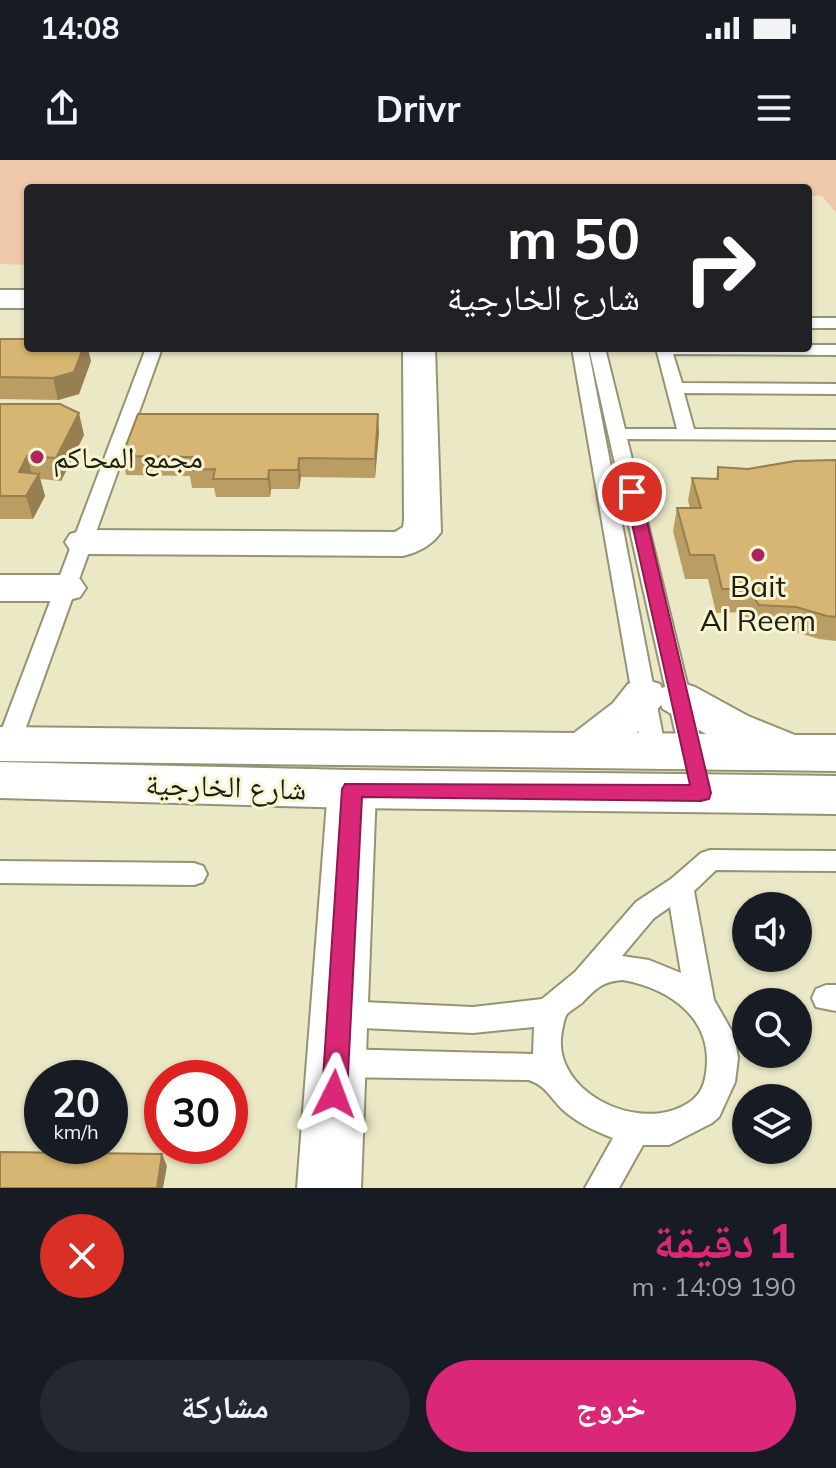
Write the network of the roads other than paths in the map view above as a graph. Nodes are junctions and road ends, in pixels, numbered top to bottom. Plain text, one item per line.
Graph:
1 (0, 299) edge
2 (24, 299) edge
3 (812, 323) edge
4 (836, 323) edge
5 (812, 350) edge
6 (836, 350) edge
7 (153, 352) edge
8 (419, 352) edge
9 (581, 352) edge
10 (598, 352) edge
11 (666, 352) edge
12 (675, 388) junction
13 (836, 389) edge
14 (619, 434) junction
15 (687, 434) junction
16 (836, 435) edge
17 (84, 542) junction
18 (0, 588) edge
19 (66, 588) junction
20 (662, 696) junction
21 (228, 747) junction
22 (482, 751) junction
23 (581, 752) junction
24 (819, 753) edge
25 (3, 756) edge
26 (677, 773) junction
27 (352, 789) junction
28 (836, 795) edge
29 (836, 861) edge
30 (0, 872) edge
31 (194, 874) dead end
32 (680, 887) junction
33 (587, 976) junction
34 (700, 1000) junction
35 (554, 1008) junction
36 (338, 1038) junction
37 (556, 1076) junction
38 (634, 1131) junction
39 (605, 1182) edge
40 (329, 1188) edge

1 - 2 main road
3 - 4 lane
5 - 6 lane
7 - 17 lane
8 - 17 main road
9 - 20 lane
10 - 14 lane
11 - 12 lane
12 - 13 lane
12 - 15 lane
14 - 15 lane
14 - 20 lane
15 - 16 lane
17 - 19 lane
18 - 19 main road
19 - 25 lane
20 - 23 main road
20 - 24 main road
20 - 26 lane
20 - 26 lane
21 - 22 main road, شارع الخارجية
21 - 25 main road, شارع الخارجية
21 - 27 main road
22 - 23 main road, شارع الخارجية
22 - 27 main road
23 - 26 main road, شارع الخارجية
24 - 26 main road, شارع الخارجية
25 - 27 main road, شارع الخارجية
26 - 27 main road, شارع الخارجية
26 - 28 main road, شارع الخارجية
27 - 36 main road
29 - 32 lane
30 - 31 lane
32 - 33 lane
32 - 34 lane
33 - 34 lane
33 - 35 lane
34 - 38 lane
35 - 36 lane
35 - 37 lane
36 - 37 lane
36 - 40 main road
37 - 38 lane
38 - 39 lane

